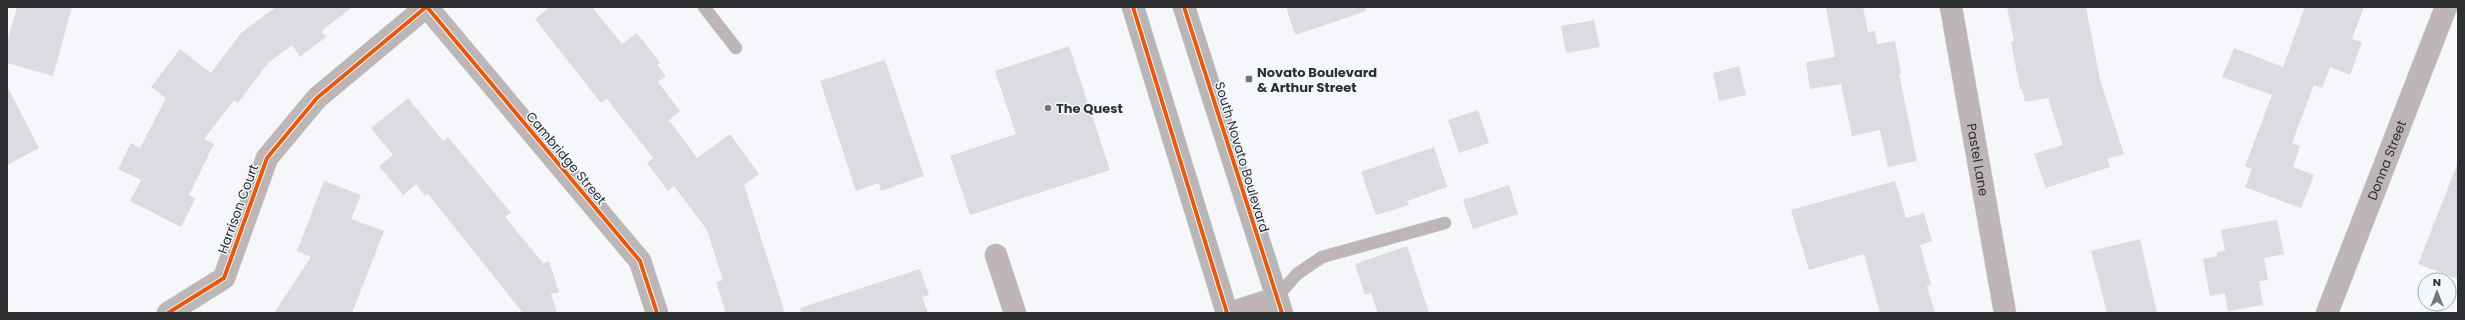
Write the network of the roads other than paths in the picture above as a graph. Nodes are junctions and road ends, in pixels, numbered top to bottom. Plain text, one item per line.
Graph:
1 (426, 7) edge
2 (704, 7) edge
3 (1133, 7) edge
4 (1184, 7) edge
5 (1951, 7) edge
6 (2446, 7) edge
7 (736, 48) dead end
8 (1445, 223) dead end
9 (996, 255) dead end
10 (1279, 306) edge
11 (168, 313) edge
12 (657, 313) edge
13 (1015, 313) edge
14 (1229, 313) edge
15 (2005, 313) edge
16 (2327, 313) edge

1 - 11 street, Harrison Court
1 - 12 street, Cambridge Street
2 - 7 lane
3 - 14 main road
4 - 10 main road, South Novato Boulevard
5 - 15 street, Pastel Lane
6 - 16 street, Donna Street
8 - 10 lane
9 - 13 street
10 - 14 street

